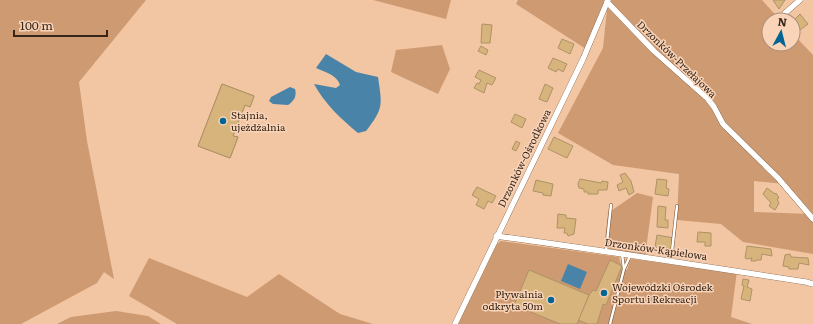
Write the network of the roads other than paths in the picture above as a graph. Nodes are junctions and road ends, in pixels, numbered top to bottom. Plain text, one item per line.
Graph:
1 (800, 0) edge
2 (607, 1) edge
3 (787, 12) edge
4 (611, 205) dead end
5 (677, 206) dead end
6 (813, 219) edge
7 (496, 236) junction
8 (606, 251) junction
9 (621, 252) junction
10 (631, 254) junction
11 (671, 261) junction
12 (624, 270) junction
13 (813, 284) edge
14 (455, 324) edge
15 (610, 324) edge

1 - 3 street
2 - 6 street, Drzonków-Przełajowa
2 - 7 street, Drzonków-Ośrodkowa
4 - 8 lane
5 - 11 lane
7 - 8 street, Drzonków-Kąpielowa
7 - 14 street, Drzonków-Ośrodkowa
8 - 9 street, Drzonków-Kąpielowa
9 - 10 street, Drzonków-Kąpielowa
9 - 12 lane
10 - 11 street, Drzonków-Kąpielowa
10 - 12 lane
11 - 13 street, Drzonków-Kąpielowa
12 - 15 lane

